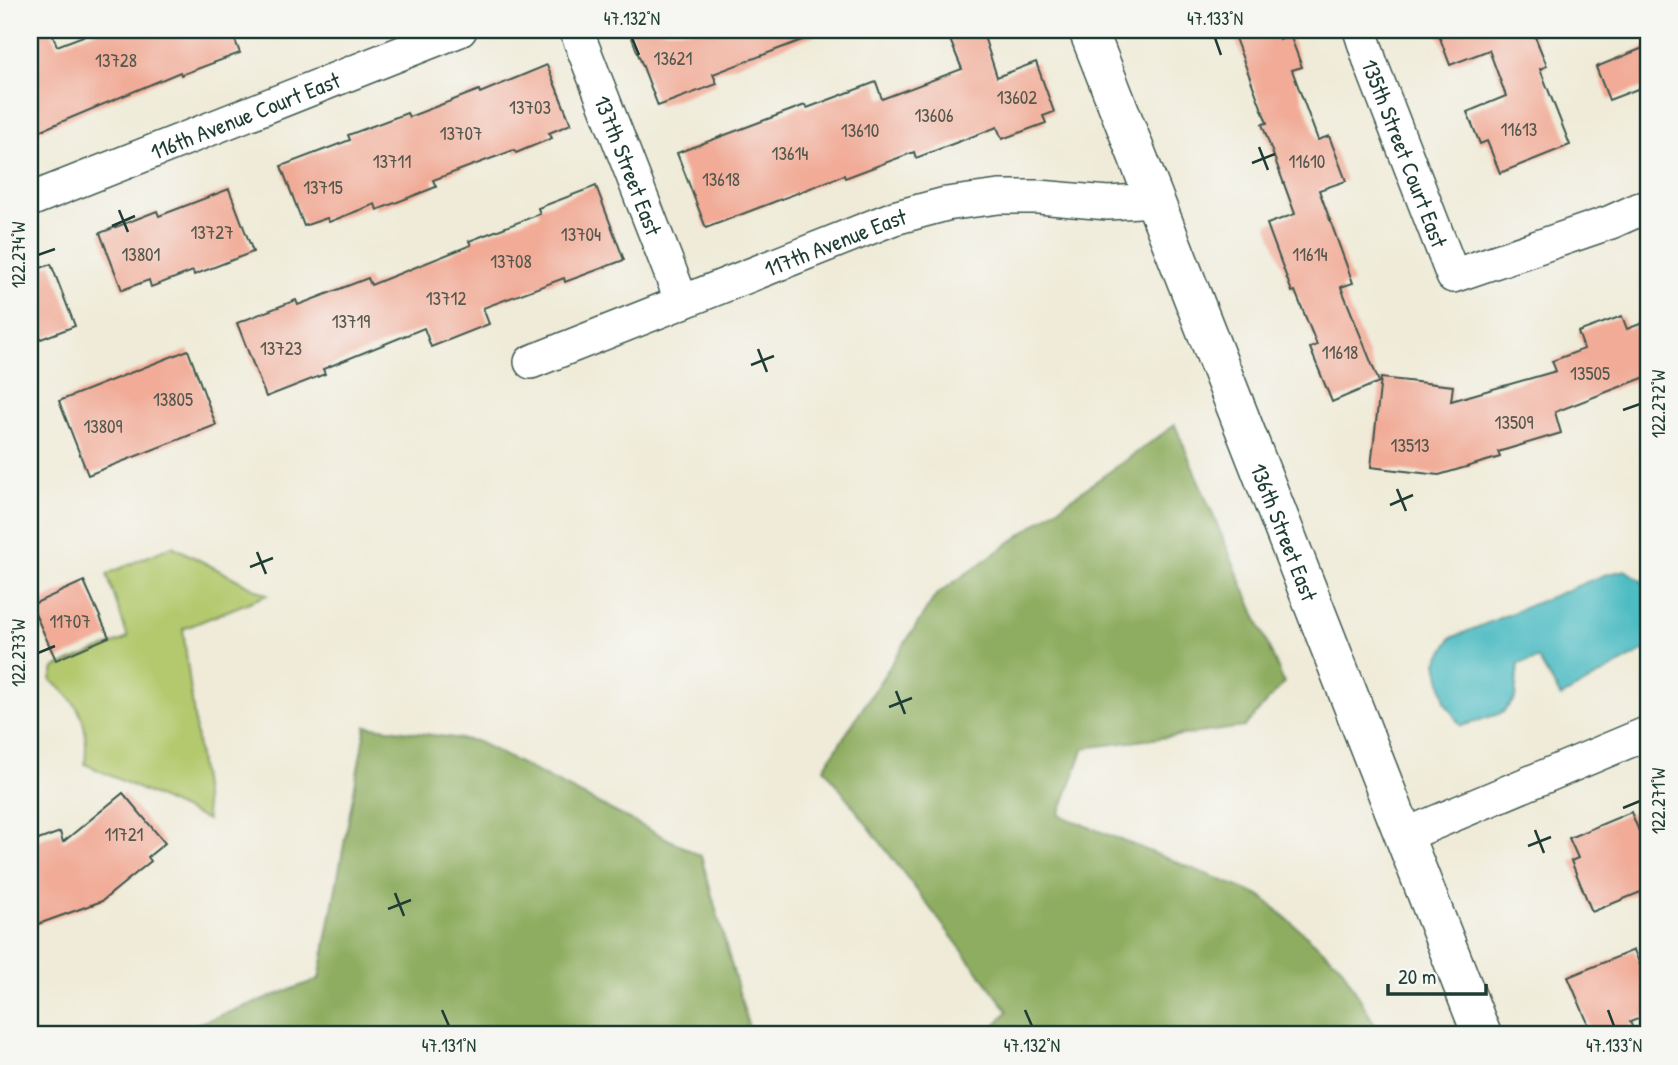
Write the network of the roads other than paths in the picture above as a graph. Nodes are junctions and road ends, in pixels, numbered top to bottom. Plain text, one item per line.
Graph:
1 (460, 30) edge
2 (576, 30) edge
3 (1088, 30) edge
4 (1360, 30) edge
5 (30, 200) edge
6 (1154, 200) junction
7 (1640, 209) dead end
8 (682, 302) junction
9 (531, 362) dead end
10 (1648, 733) edge
11 (1403, 836) junction
12 (1482, 1035) edge

1 - 5 street, 116th Avenue Court East
2 - 8 street, 137th Street East
3 - 6 street, 136th Street East
4 - 7 street, 135th Street Court East
6 - 8 street, 117th Avenue East
6 - 11 street, 136th Street East
8 - 9 street, 117th Avenue East
10 - 11 street
11 - 12 street, 136th Street East

